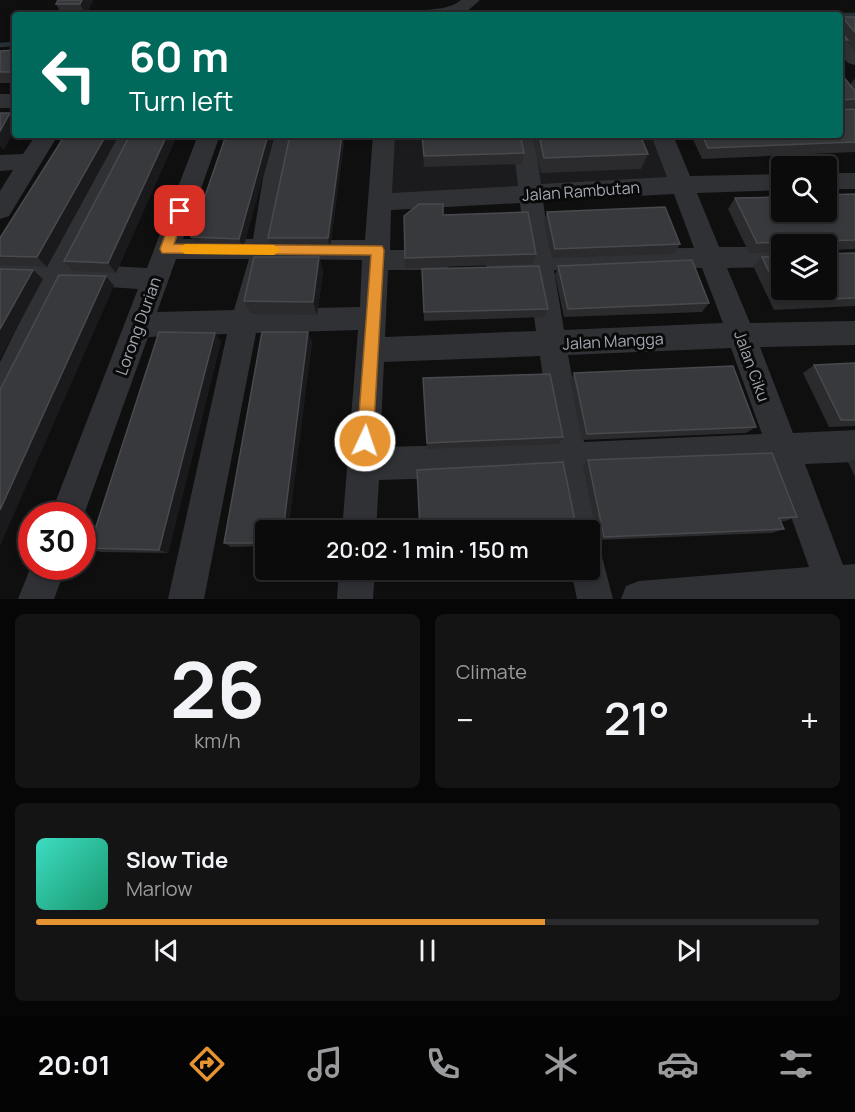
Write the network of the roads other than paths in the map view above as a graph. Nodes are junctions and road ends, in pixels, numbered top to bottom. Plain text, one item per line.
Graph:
1 (471, 0) edge
2 (450, 12) edge
3 (843, 45) edge
4 (855, 59) edge
5 (45, 138) edge
6 (121, 138) edge
7 (207, 138) edge
8 (281, 138) edge
9 (384, 138) edge
10 (523, 138) edge
11 (663, 138) edge
12 (30, 162) junction
13 (0, 163) edge
14 (855, 181) edge
15 (837, 182) edge
16 (771, 183) edge
17 (683, 185) junction
18 (532, 194) junction
19 (380, 202) junction
20 (0, 210) edge
21 (166, 249) junction
22 (264, 250) junction
23 (376, 255) junction
24 (771, 257) edge
25 (711, 258) junction
26 (539, 260) junction
27 (0, 270) edge
28 (57, 273) junction
29 (155, 279) junction
30 (372, 318) junction
31 (244, 322) junction
32 (138, 325) junction
33 (855, 333) edge
34 (741, 335) junction
35 (553, 344) junction
36 (370, 350) junction
37 (0, 394) edge
38 (855, 446) edge
39 (783, 449) junction
40 (569, 459) junction
41 (364, 464) junction
42 (72, 502) edge
43 (360, 520) edge
44 (580, 520) edge
45 (43, 580) edge
46 (356, 580) edge
47 (591, 580) edge
48 (841, 588) edge
49 (36, 599) edge
50 (186, 599) edge
51 (355, 599) edge
52 (595, 599) edge
53 (639, 599) edge

1 - 2 street
3 - 4 street
5 - 12 street
6 - 28 street
7 - 21 street, Lorong Durian
8 - 22 street
9 - 19 street
10 - 18 street
11 - 17 street, Jalan Ciku
12 - 13 street
12 - 20 street
14 - 15 street
16 - 17 street, Jalan Rambutan
17 - 18 street, Jalan Rambutan
17 - 25 street, Jalan Ciku
18 - 19 street, Jalan Rambutan
18 - 26 street
19 - 23 street
21 - 22 street
21 - 29 street, Lorong Durian
22 - 23 street
22 - 31 street
23 - 26 street
23 - 30 street
24 - 25 street
25 - 26 street
25 - 34 street, Jalan Ciku
26 - 35 street
27 - 28 street
28 - 29 street
28 - 37 street
29 - 32 street, Lorong Durian
30 - 31 street
30 - 36 street
31 - 32 street
31 - 50 street
32 - 42 street, Lorong Durian
33 - 34 street, Jalan Mangga
34 - 35 street, Jalan Mangga
34 - 39 street, Jalan Ciku
35 - 36 street, Jalan Mangga
35 - 40 street
36 - 41 street
38 - 39 street
39 - 40 street
39 - 48 street, Jalan Ciku
40 - 41 street
40 - 44 street
41 - 43 street
45 - 49 street
46 - 51 street
47 - 52 street
48 - 53 street

